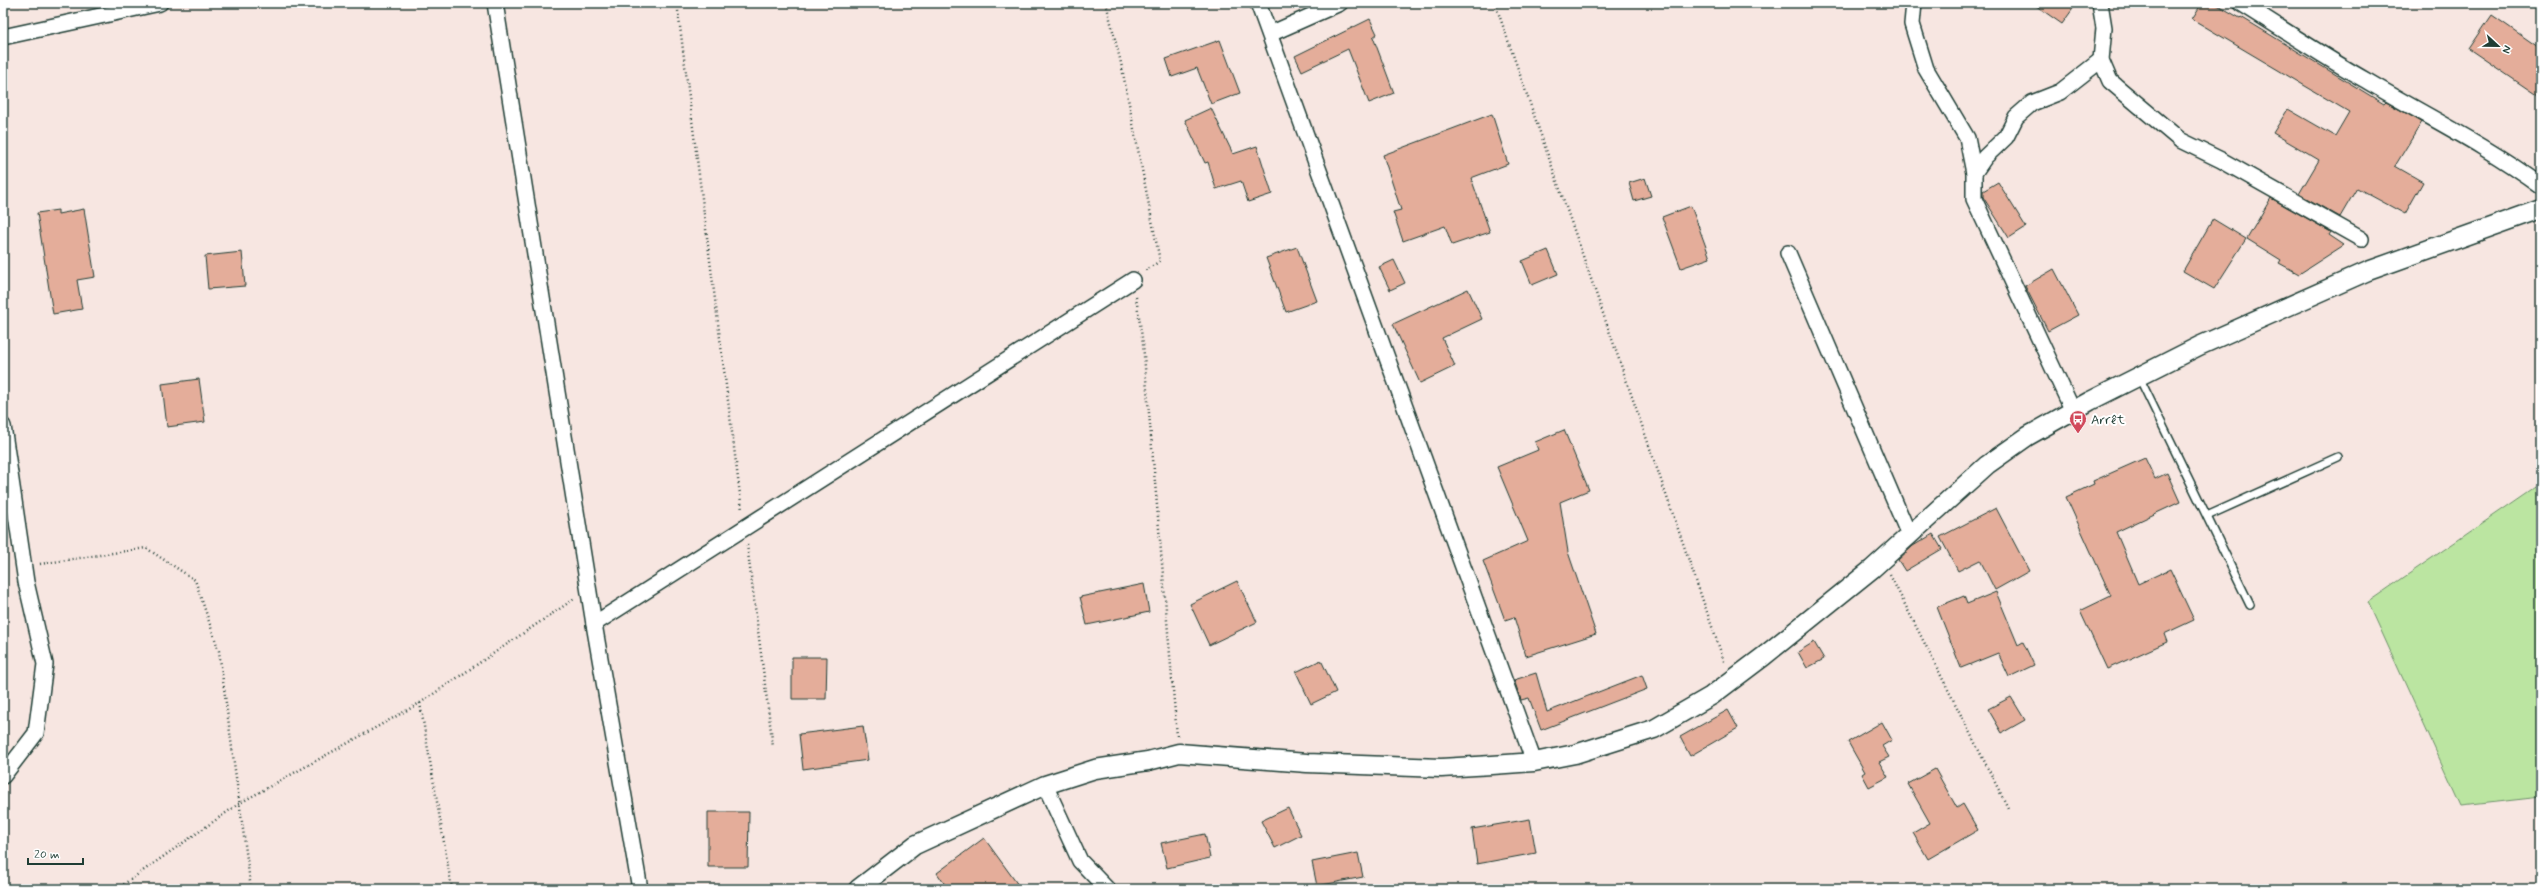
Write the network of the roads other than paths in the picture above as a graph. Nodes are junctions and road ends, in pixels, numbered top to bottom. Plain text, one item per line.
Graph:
1 (160, 3) edge
2 (495, 3) edge
3 (1258, 3) edge
4 (1340, 3) edge
5 (1914, 3) edge
6 (2100, 3) edge
7 (2241, 3) edge
8 (1270, 34) junction
9 (3, 37) edge
10 (2101, 60) junction
11 (1974, 173) junction
12 (2541, 186) edge
13 (2541, 209) edge
14 (2361, 239) dead end
15 (1788, 253) dead end
16 (1132, 280) road end
17 (2139, 376) junction
18 (2073, 410) junction
19 (3, 426) edge
20 (2338, 458) dead end
21 (2207, 516) junction
22 (1908, 536) junction
23 (2250, 605) dead end
24 (594, 624) junction
25 (1534, 762) junction
26 (3, 776) edge
27 (1045, 785) junction
28 (640, 889) edge
29 (858, 889) edge
30 (1107, 889) edge

1 - 9 street
2 - 24 street
3 - 8 street
4 - 8 street
5 - 11 street
6 - 10 street
7 - 12 street
8 - 25 street
10 - 11 street
10 - 14 street
11 - 18 street
13 - 17 street
15 - 22 street
16 - 24 street
17 - 18 street
17 - 21 lane
18 - 22 street
19 - 26 street
20 - 21 lane
21 - 23 lane
22 - 25 street
24 - 28 street
25 - 27 street
27 - 29 street
27 - 30 street

